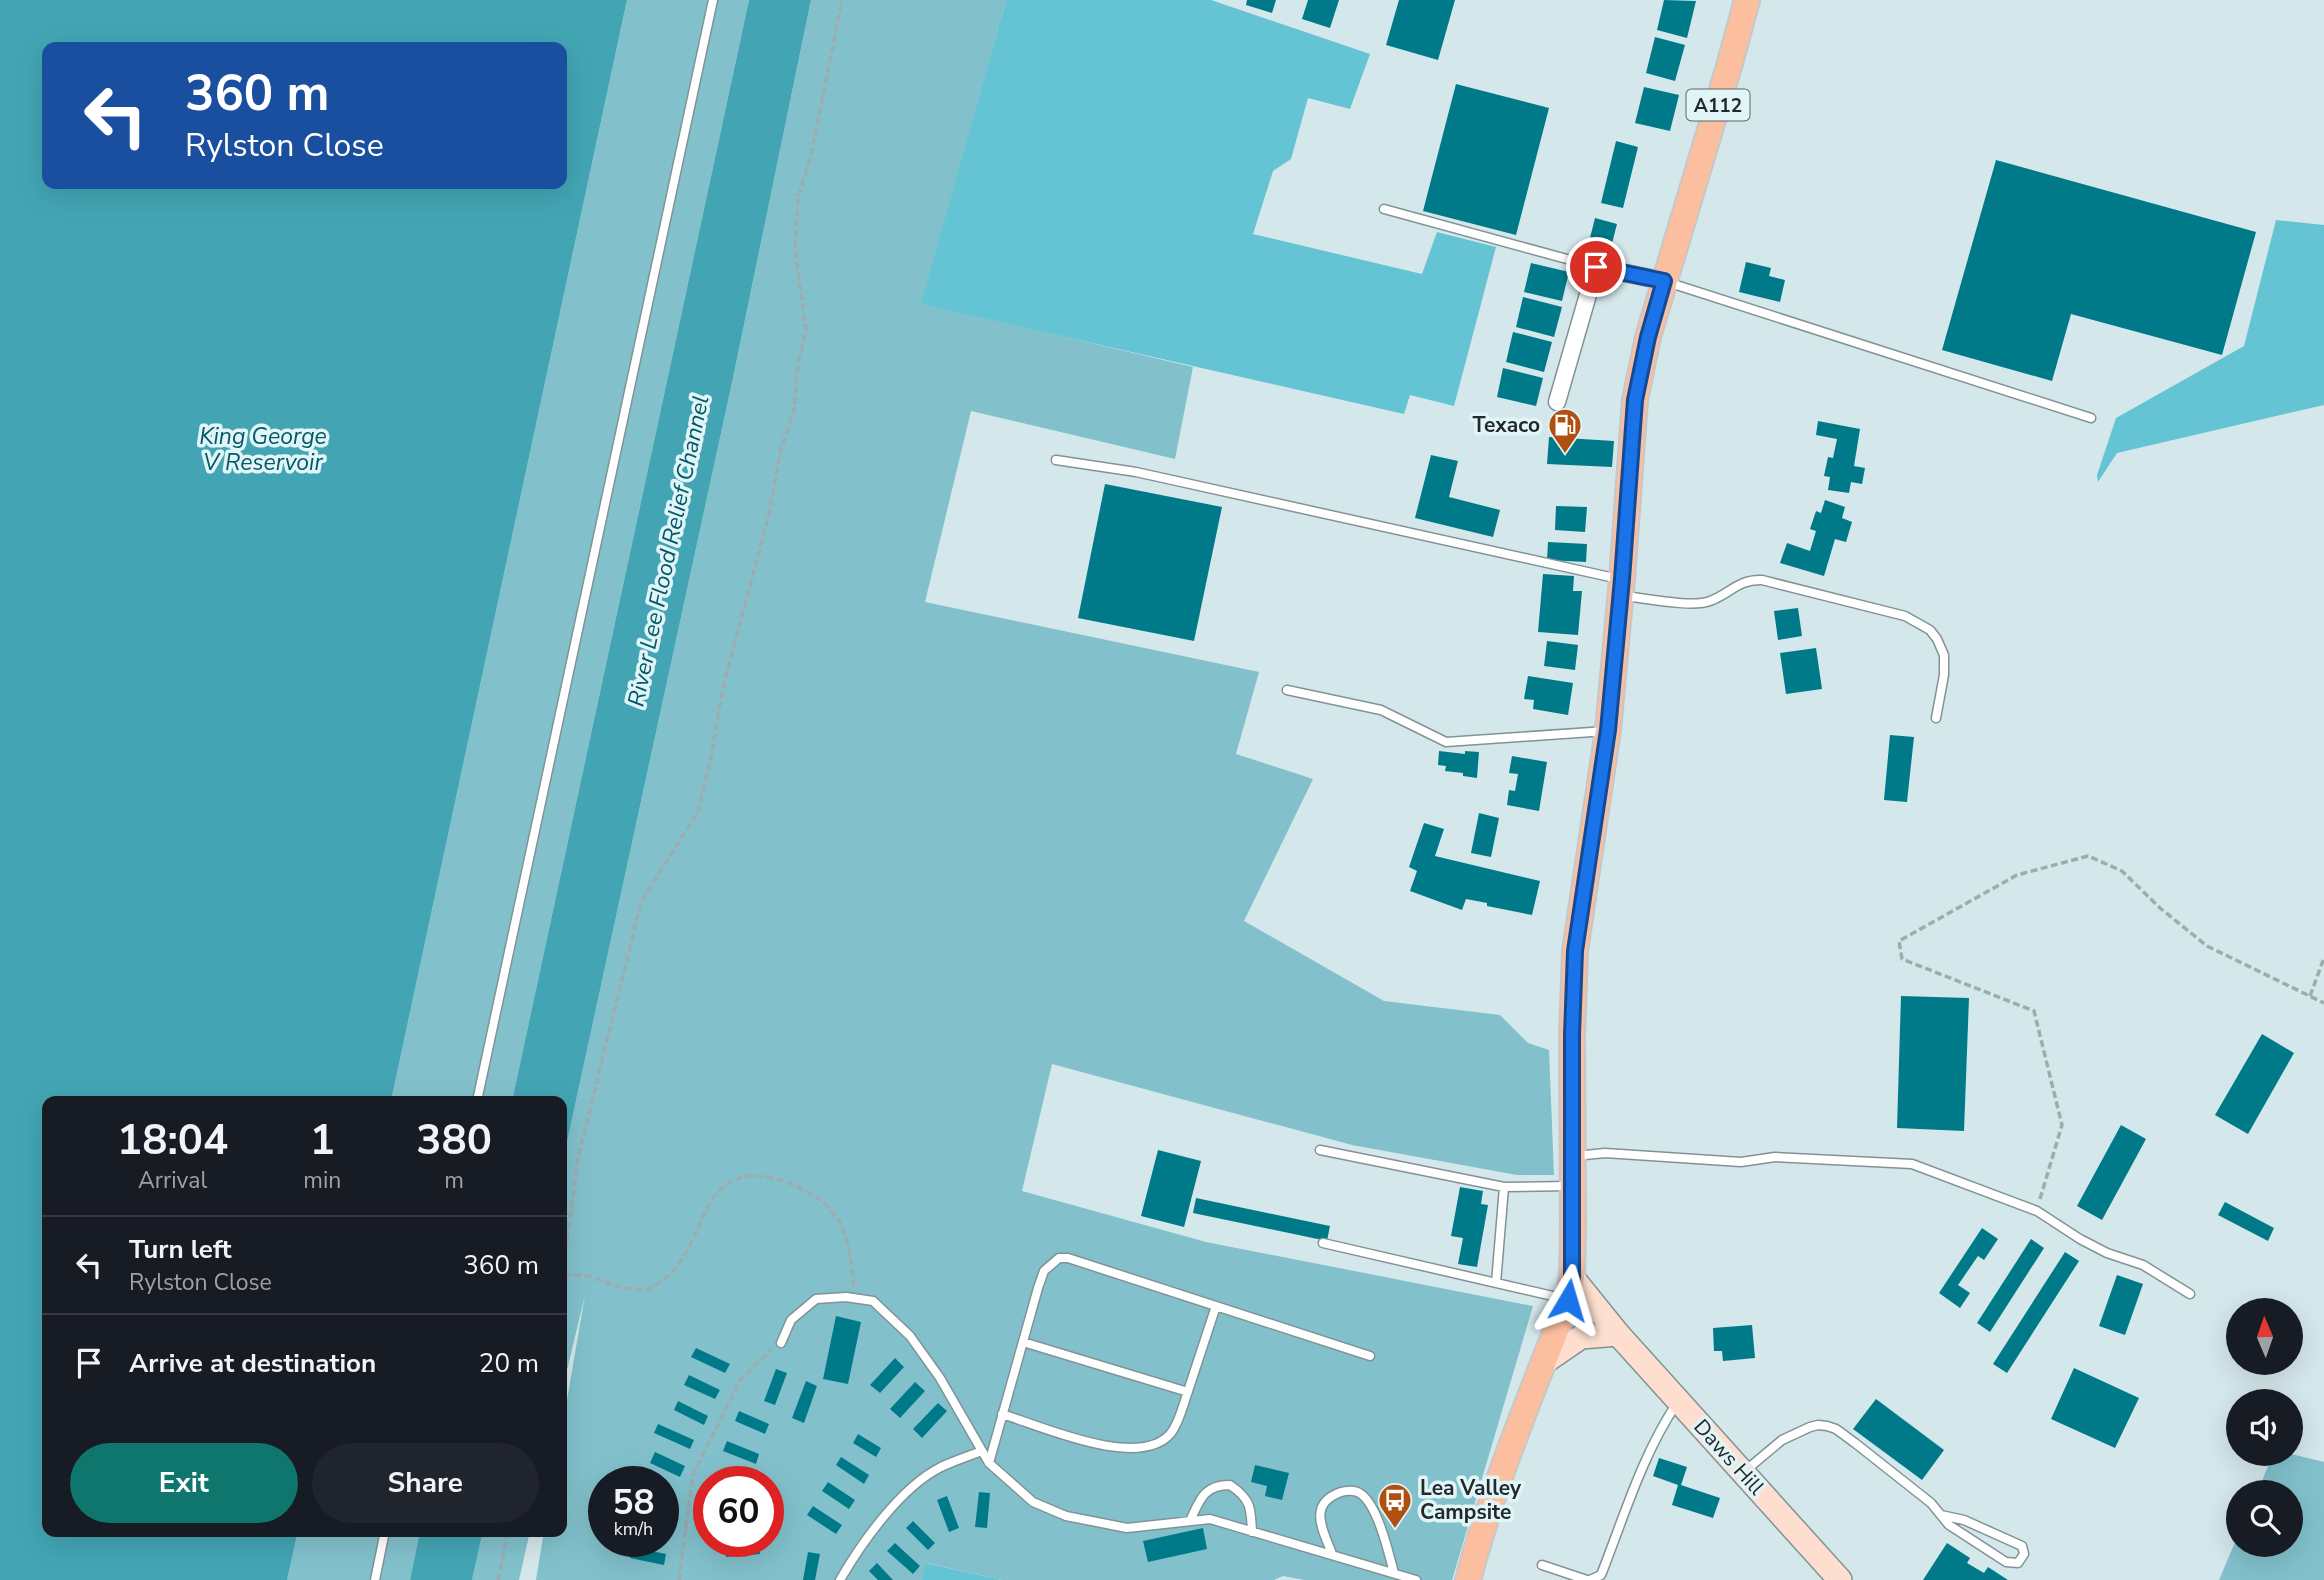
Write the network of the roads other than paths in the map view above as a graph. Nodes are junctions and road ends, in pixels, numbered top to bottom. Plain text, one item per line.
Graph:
1 (713, 0) edge
2 (1744, 1) edge
3 (1384, 209) dead end
4 (1596, 267) junction
5 (1664, 281) junction
6 (1557, 402) dead end
7 (2091, 418) dead end
8 (1056, 460) dead end
9 (1622, 588) junction
10 (1287, 690) dead end
11 (1936, 718) dead end
12 (1608, 730) junction
13 (478, 1096) edge
14 (1320, 1150) dead end
15 (1572, 1157) junction
16 (1573, 1186) junction
17 (1504, 1187) junction
18 (1323, 1243) dead end
19 (1496, 1283) junction
20 (1570, 1288) junction
21 (2190, 1294) dead end
22 (1216, 1306) junction
23 (1618, 1334) junction
24 (1023, 1342) junction
25 (781, 1343) road end
26 (1370, 1356) dead end
27 (1544, 1363) junction
28 (1188, 1392) junction
29 (1678, 1401) junction
30 (1002, 1414) junction
31 (982, 1451) junction
32 (989, 1463) junction
33 (1742, 1472) junction
34 (1941, 1515) junction
35 (1191, 1521) junction
36 (1252, 1532) junction
37 (385, 1537) edge
38 (1332, 1554) junction
39 (1542, 1565) dead end
40 (1394, 1573) junction
41 (375, 1580) edge
42 (840, 1580) edge
43 (1416, 1580) edge
44 (1468, 1580) edge
45 (1588, 1580) edge
46 (1840, 1580) edge

1 - 13 lane
2 - 5 main road, A112
3 - 4 lane
4 - 5 street
4 - 6 street
5 - 7 lane
5 - 9 main road, A112
8 - 9 lane
9 - 11 lane
9 - 12 main road, A112
10 - 12 lane
12 - 15 main road, A112
14 - 17 lane
15 - 16 main road, A112
15 - 21 lane
16 - 17 lane
16 - 20 main road, A112
17 - 19 lane
18 - 19 lane
19 - 20 lane
20 - 23 street, Daws Hill
20 - 27 main road, A112
22 - 24 lane
22 - 26 lane
22 - 28 lane
23 - 27 street
23 - 29 street, Daws Hill
24 - 28 lane
24 - 30 lane
25 - 31 lane
27 - 44 main road, A112
28 - 30 lane
29 - 33 street, Daws Hill
29 - 45 lane
30 - 32 lane
31 - 32 lane
31 - 42 lane
32 - 35 lane
33 - 34 lane
33 - 46 street, Daws Hill
34 - 34 lane
35 - 36 lane
35 - 36 lane
36 - 38 lane
37 - 41 lane
38 - 40 lane
38 - 40 lane
39 - 45 lane
40 - 43 lane

